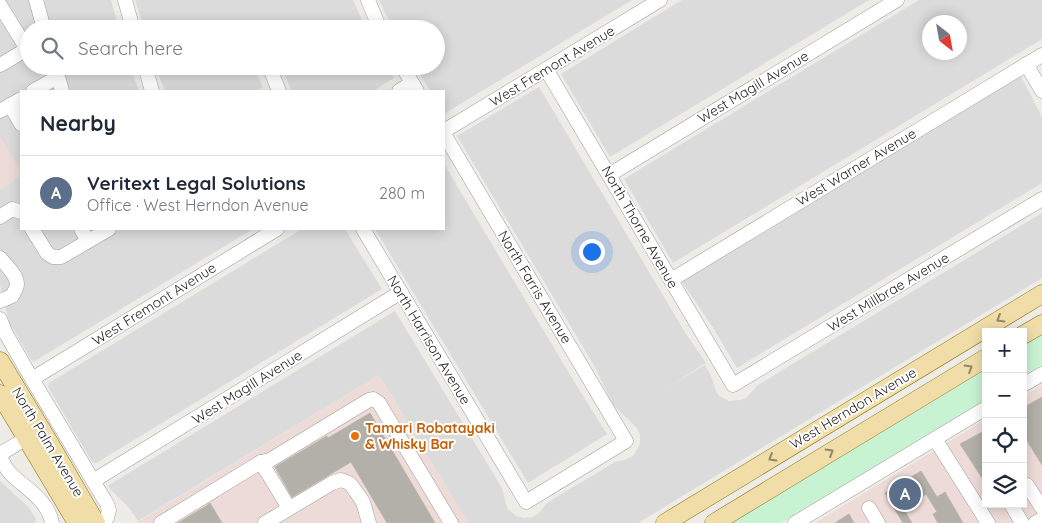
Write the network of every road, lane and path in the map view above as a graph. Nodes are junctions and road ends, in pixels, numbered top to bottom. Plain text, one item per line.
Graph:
1 (36, 0) edge
2 (125, 0) edge
3 (368, 0) edge
4 (660, 0) edge
5 (897, 0) edge
6 (0, 5) edge
7 (42, 20) edge
8 (131, 20) edge
9 (376, 20) edge
10 (20, 36) edge
11 (20, 54) edge
12 (1042, 55) edge
13 (1026, 64) junction
14 (0, 65) edge
15 (546, 69) junction
16 (52, 75) edge
17 (57, 75) edge
18 (148, 75) edge
19 (273, 75) edge
20 (408, 75) edge
21 (415, 87) edge
22 (35, 90) edge
23 (62, 90) edge
24 (152, 90) edge
25 (279, 90) edge
26 (1042, 91) edge
27 (10, 105) edge
28 (20, 122) edge
29 (445, 131) edge
30 (445, 134) edge
31 (609, 175) junction
32 (1042, 199) edge
33 (20, 212) edge
34 (0, 217) edge
35 (33, 230) edge
36 (105, 230) edge
37 (275, 230) edge
38 (364, 230) edge
39 (85, 235) edge
40 (0, 258) edge
41 (671, 280) junction
42 (400, 292) junction
43 (1042, 294) edge
44 (0, 301) edge
45 (0, 319) edge
46 (1042, 324) edge
47 (1027, 333) edge
48 (982, 360) edge
49 (0, 362) edge
50 (1042, 374) edge
51 (32, 379) junction
52 (1027, 383) edge
53 (733, 385) joint
54 (0, 394) edge
55 (982, 410) edge
56 (26, 438) junction
57 (935, 439) junction
58 (0, 455) edge
59 (261, 462) junction
60 (93, 481) junction
61 (1027, 485) edge
62 (526, 502) joint
63 (289, 508) junction
64 (869, 508) dead end
65 (1013, 508) edge
66 (1042, 508) edge
67 (1042, 519) edge
68 (364, 521) edge
69 (52, 523) edge
70 (77, 523) edge
71 (87, 523) edge
72 (98, 523) edge
73 (161, 523) edge
74 (265, 523) edge
75 (450, 523) edge
76 (665, 523) edge
77 (714, 523) edge
78 (795, 523) edge
79 (878, 523) edge
80 (988, 523) edge
81 (1022, 523) edge
82 (1035, 523) edge

1 - 7 street
2 - 8 street
3 - 9 street
4 - 15 street, West Fremont Avenue
5 - 31 street, West Magill Avenue
6 - 10 street
11 - 14 street
12 - 13 street, West Warner Avenue
13 - 26 street
13 - 41 street, West Warner Avenue
15 - 29 street, West Fremont Avenue
15 - 31 street, North Thorne Avenue
16 - 22 street
17 - 23 street
18 - 24 street
19 - 25 street
20 - 21 street
27 - 28 street
30 - 62 street, North Farris Avenue
31 - 41 street, North Thorne Avenue
32 - 53 street, West Millbrae Avenue
33 - 34 street
35 - 39 street
36 - 39 street
37 - 51 street, West Fremont Avenue
38 - 42 street, North Harrison Avenue
40 - 44 street
41 - 53 street, North Thorne Avenue
42 - 60 street, West Magill Avenue
42 - 62 street, North Harrison Avenue
43 -> 76 main road, West Herndon Avenue
45 - 51 street
46 - 47 main road
77 -> 48 main road, West Herndon Avenue
49 - 72 main road, North Palm Avenue
50 - 52 street
51 - 60 street
54 - 56 main road, North Palm Avenue
55 - 57 street
56 - 58 street
56 - 70 main road, North Palm Avenue
56 - 71 main road
57 - 78 street
57 - 80 street
58 - 69 street
59 - 63 street
59 - 73 street
59 - 75 street
60 - 72 street
61 - 66 street
63 - 68 street
63 - 74 street
64 - 79 street
65 - 81 street
67 - 82 street

